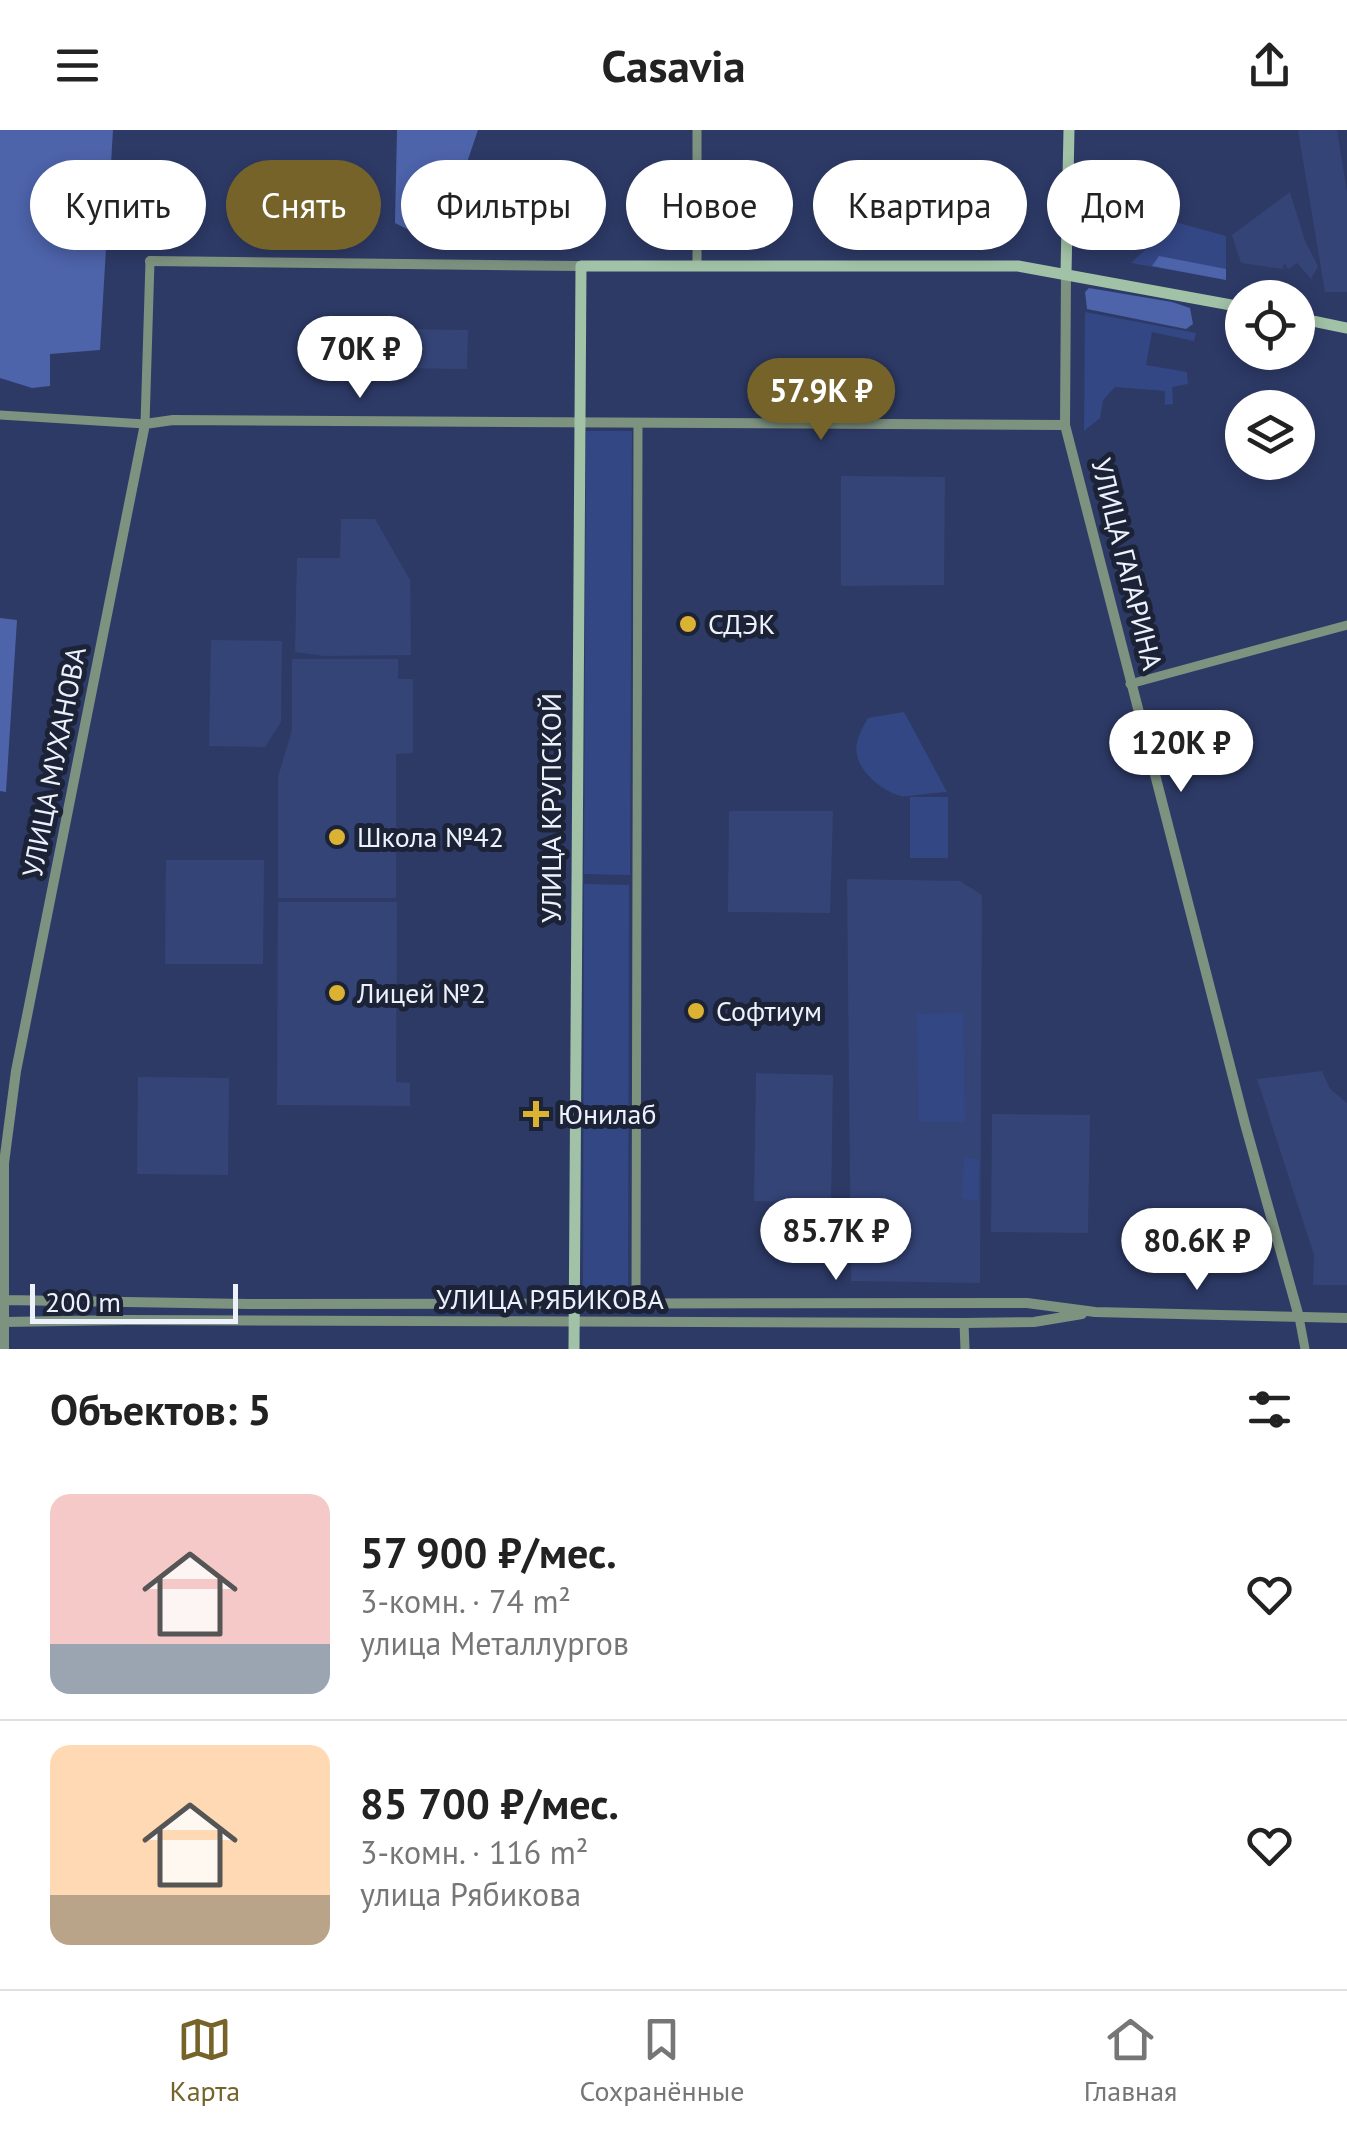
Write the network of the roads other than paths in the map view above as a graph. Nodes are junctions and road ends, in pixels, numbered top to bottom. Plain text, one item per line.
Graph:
1 (697, 130) edge
2 (1069, 130) edge
3 (150, 261) joint
4 (697, 264) junction
5 (581, 266) junction
6 (1066, 273) junction
7 (1225, 304) edge
8 (1315, 321) edge
9 (1347, 328) edge
10 (0, 415) edge
11 (578, 421) junction
12 (638, 422) junction
13 (145, 424) junction
14 (1065, 424) junction
15 (1347, 625) edge
16 (1130, 684) junction
17 (4, 1300) junction
18 (636, 1302) junction
19 (871, 1303) junction
20 (1027, 1303) junction
21 (575, 1304) junction
22 (1095, 1312) junction
23 (1299, 1317) junction
24 (1347, 1318) edge
25 (4, 1322) junction
26 (574, 1322) junction
27 (1024, 1322) junction
28 (872, 1323) junction
29 (964, 1323) junction
30 (4, 1349) edge
31 (574, 1349) edge
32 (965, 1349) edge
33 (1305, 1349) edge

1 - 4 street
2 - 6 main road, УЛИЦА ГАГАРИНА
3 - 5 street
3 - 13 street
4 - 5 main road
4 - 6 main road
5 - 11 main road, УЛИЦА КРУПСКОЙ
6 - 7 main road
6 - 14 street, УЛИЦА ГАГАРИНА
8 - 9 main road
10 - 13 street
11 - 12 street
11 - 13 street
11 - 21 main road, УЛИЦА КРУПСКОЙ
12 - 14 street
12 - 18 street
13 - 17 street, УЛИЦА МУХАНОВА
14 - 16 street, УЛИЦА ГАГАРИНА
15 - 16 street
16 - 23 street, УЛИЦА ГАГАРИНА
17 - 21 street, УЛИЦА РЯБИКОВА
17 - 25 street, УЛИЦА МУХАНОВА
18 - 19 street, УЛИЦА РЯБИКОВА
18 - 21 street, УЛИЦА РЯБИКОВА
19 - 20 street, УЛИЦА РЯБИКОВА
19 - 28 street
20 - 22 street, УЛИЦА РЯБИКОВА
20 - 27 street
21 - 26 main road, УЛИЦА КРУПСКОЙ
22 - 23 street, УЛИЦА РЯБИКОВА
22 - 27 street, УЛИЦА РЯБИКОВА
23 - 24 street, УЛИЦА РЯБИКОВА
23 - 33 street, УЛИЦА ГАГАРИНА
25 - 26 street, УЛИЦА РЯБИКОВА
25 - 30 street, УЛИЦА МУХАНОВА
26 - 28 street, УЛИЦА РЯБИКОВА
26 - 31 main road, УЛИЦА КРУПСКОЙ
27 - 29 street, УЛИЦА РЯБИКОВА
28 - 29 street, УЛИЦА РЯБИКОВА
29 - 32 street

